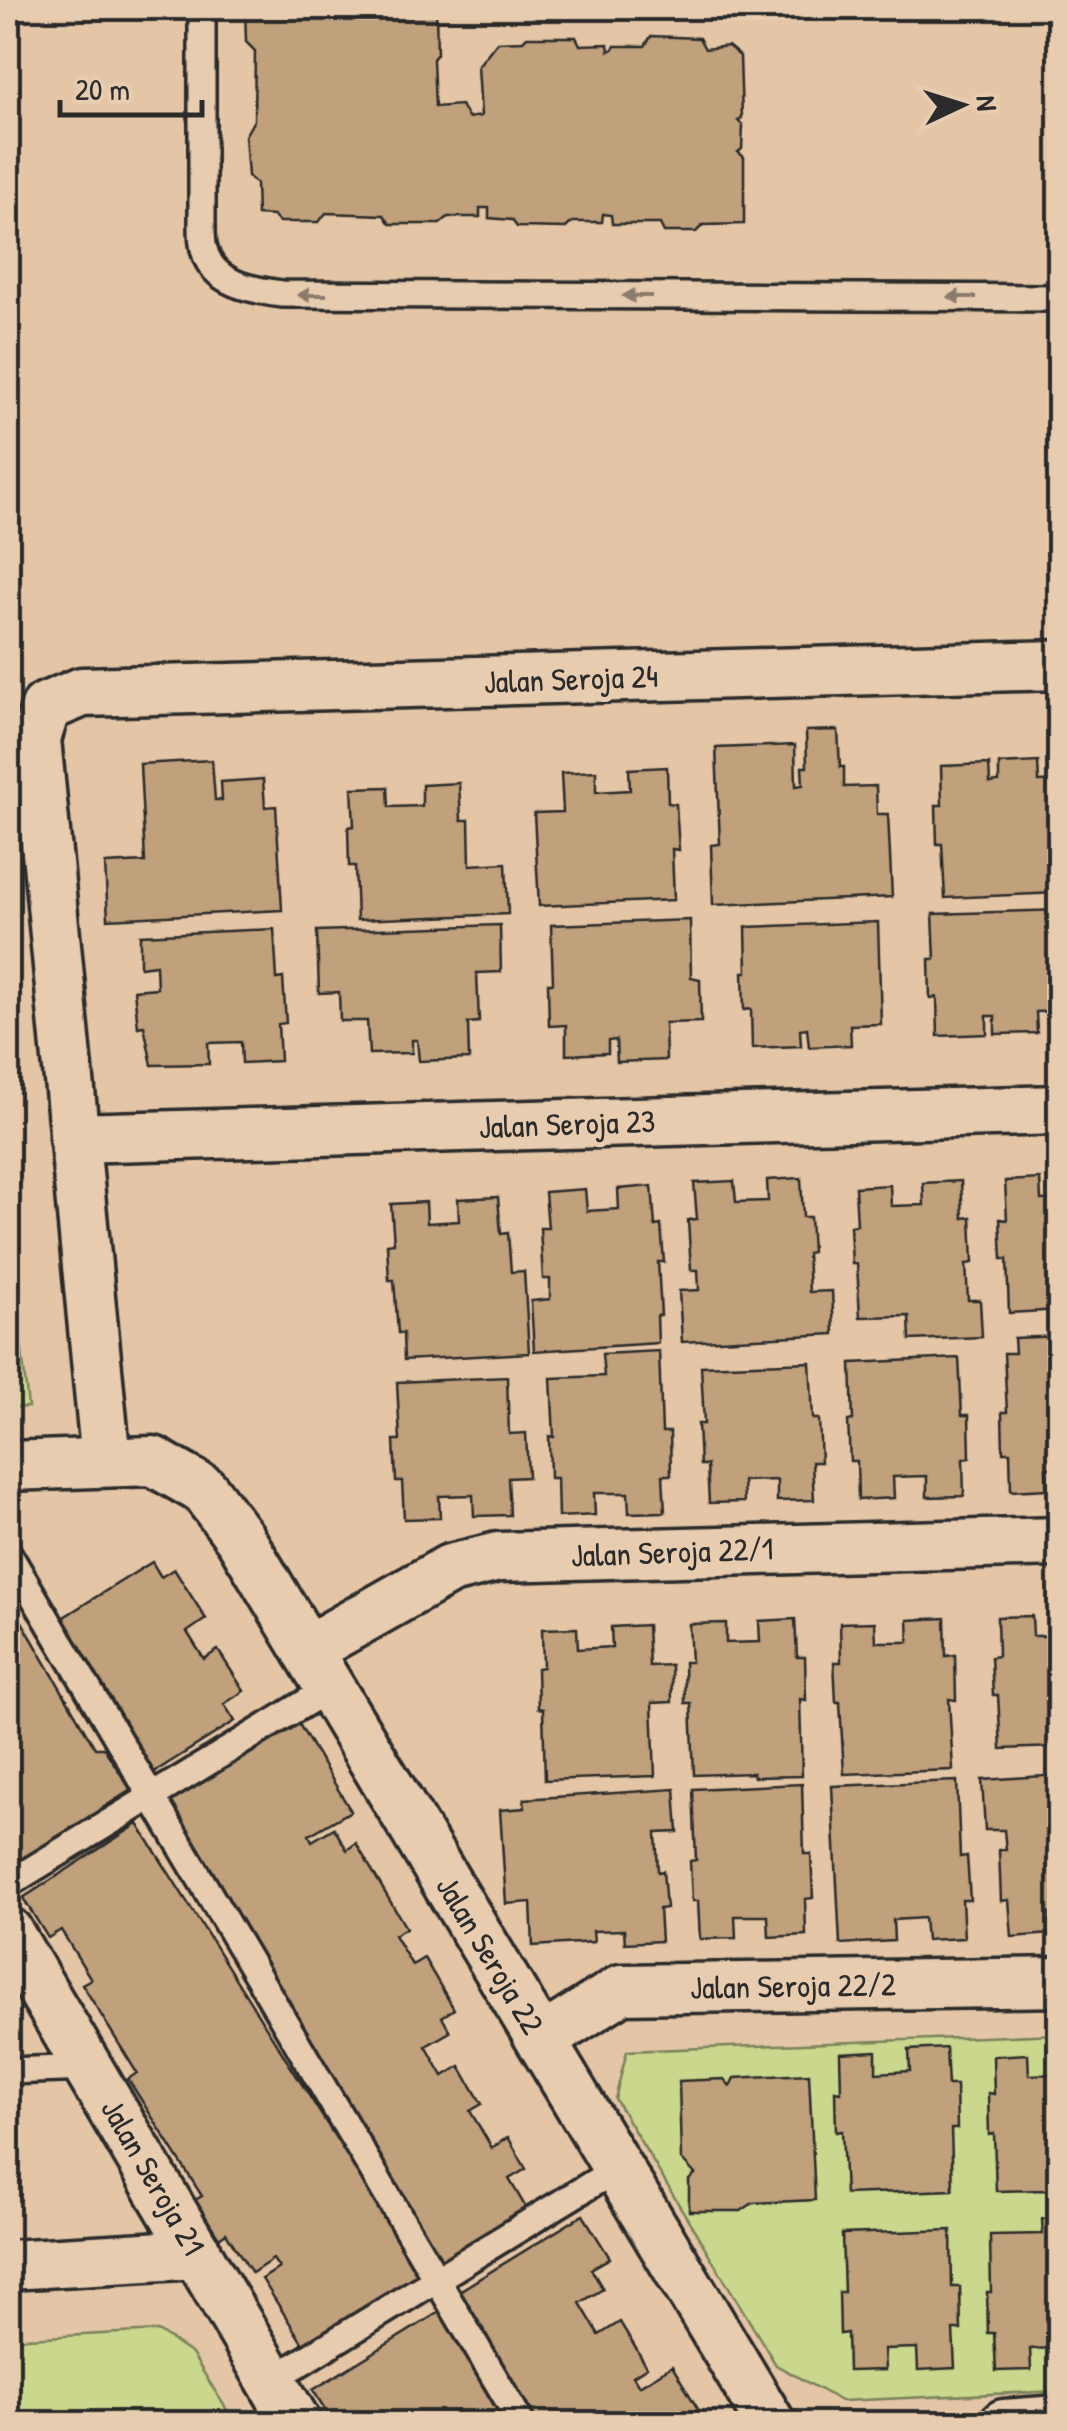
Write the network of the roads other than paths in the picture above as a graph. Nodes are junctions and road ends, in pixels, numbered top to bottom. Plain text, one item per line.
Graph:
1 (202, 8) edge
2 (1060, 298) edge
3 (1060, 666) edge
4 (1060, 1110) edge
5 (74, 1138) junction
6 (106, 1462) junction
7 (8, 1466) edge
8 (1060, 1542) edge
9 (8, 1553) edge
10 (318, 1669) junction
11 (152, 1796) junction
12 (8, 1884) edge
13 (8, 1932) edge
14 (1060, 1982) edge
15 (541, 2040) junction
16 (88, 2068) junction
17 (8, 2071) edge
18 (618, 2168) junction
19 (198, 2254) junction
20 (8, 2265) edge
21 (436, 2278) junction
22 (272, 2380) junction
23 (1060, 2420) edge
24 (297, 2424) edge
25 (522, 2424) edge
26 (772, 2424) edge
27 (1004, 2424) edge

2 -> 1 lane
3 - 5 street, Jalan Seroja 24
4 - 5 street, Jalan Seroja 23
5 - 6 street
6 - 7 street
6 - 10 street, Jalan Seroja 22
8 - 10 street, Jalan Seroja 22/1
9 - 11 lane
10 - 11 lane
10 - 15 street, Jalan Seroja 22
11 - 12 lane
11 - 21 lane
13 - 16 street, Jalan Seroja 21
14 - 15 street, Jalan Seroja 22/2
15 - 18 street, Jalan Seroja 22
16 - 17 lane
16 - 19 street, Jalan Seroja 21
18 - 21 lane
18 - 26 street, Jalan Seroja 22
19 - 20 street
19 - 22 street, Jalan Seroja 21
21 - 22 lane
21 - 25 lane
22 - 24 street, Jalan Seroja 21
23 - 27 street

